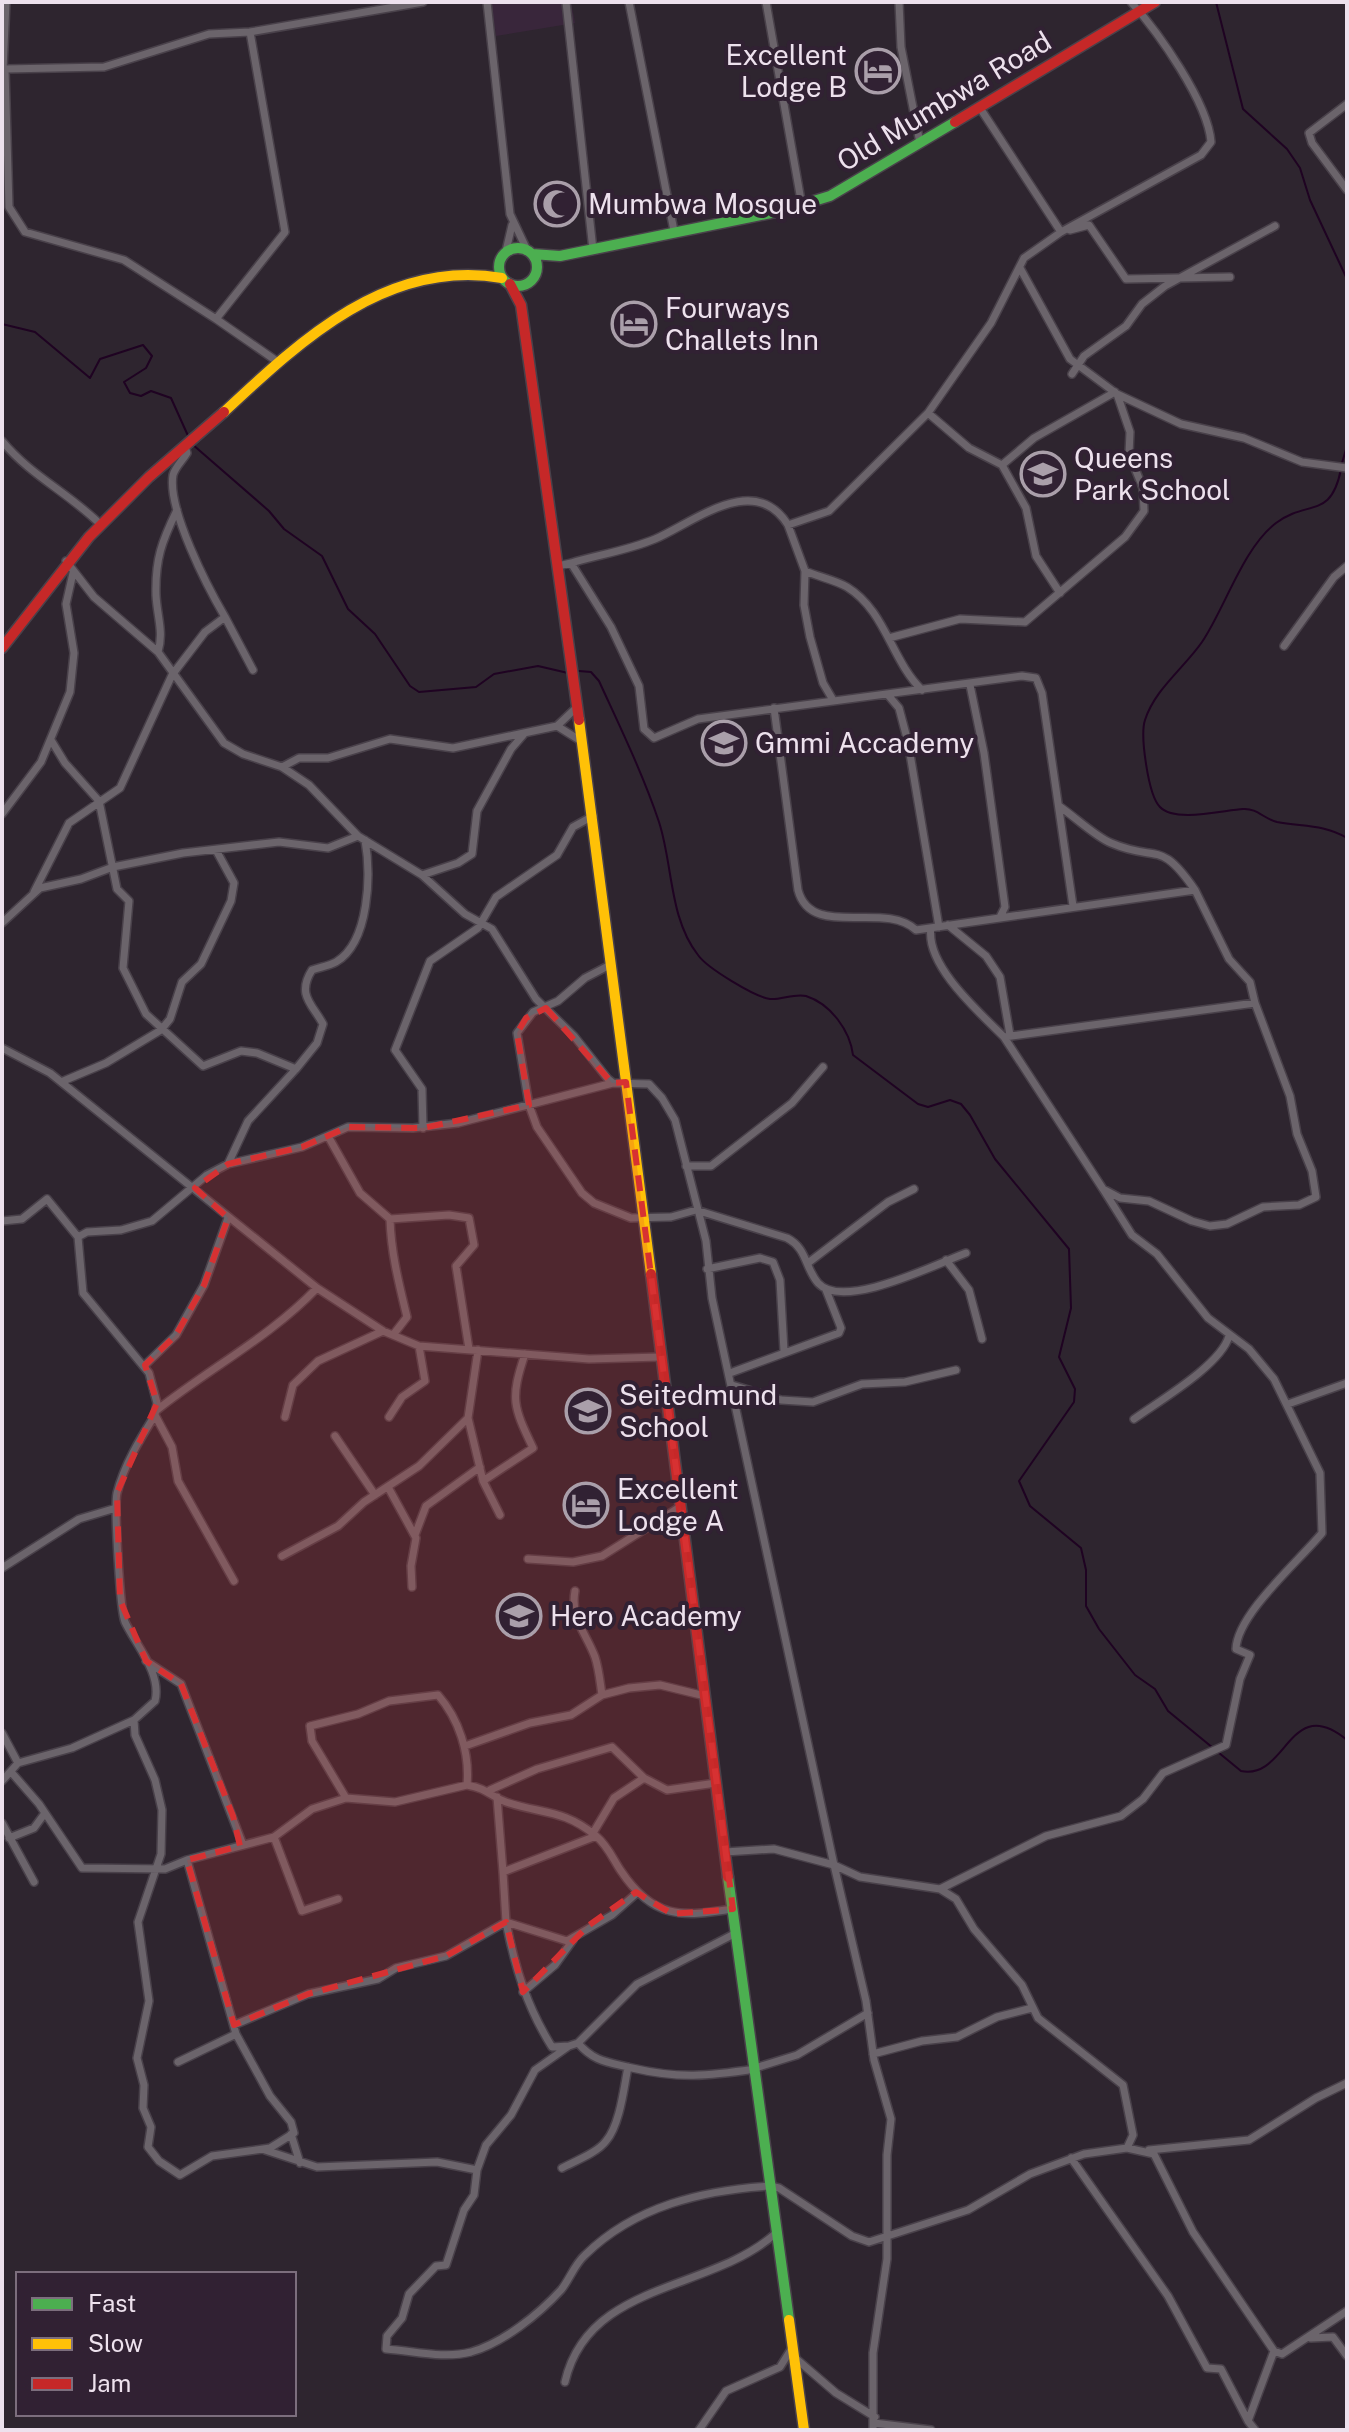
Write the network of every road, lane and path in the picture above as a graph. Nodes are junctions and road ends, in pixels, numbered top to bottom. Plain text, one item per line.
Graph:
1 (6, 2) edge
2 (423, 2) edge
3 (487, 2) edge
4 (566, 2) edge
5 (629, 2) edge
6 (766, 2) edge
7 (899, 2) edge
8 (1131, 2) edge
9 (1155, 2) edge
10 (1140, 12) junction
11 (250, 32) junction
12 (4, 70) edge
13 (1347, 104) edge
14 (980, 108) junction
15 (920, 145) junction
16 (1347, 190) edge
17 (802, 206) junction
18 (6, 208) edge
19 (512, 223) junction
20 (1275, 226) dead end
21 (674, 231) junction
22 (1061, 232) junction
23 (593, 250) junction
24 (530, 252) junction
25 (503, 256) junction
26 (560, 256) junction
27 (1019, 267) junction
28 (469, 274) junction
29 (1230, 277) dead end
30 (533, 278) junction
31 (1180, 279) junction
32 (506, 281) junction
33 (521, 305) junction
34 (216, 319) junction
35 (278, 362) junction
36 (1074, 370) junction
37 (1116, 393) junction
38 (928, 413) junction
39 (2, 441) edge
40 (190, 442) junction
41 (1002, 465) junction
42 (1347, 468) edge
43 (177, 510) junction
44 (101, 525) junction
45 (788, 525) junction
46 (66, 561) junction
47 (571, 563) junction
48 (558, 566) junction
49 (1347, 566) edge
50 (805, 571) junction
51 (73, 573) junction
52 (1060, 593) junction
53 (225, 617) junction
54 (889, 638) junction
55 (1284, 646) dead end
56 (2, 648) edge
57 (158, 652) junction
58 (253, 670) dead end
59 (172, 675) junction
60 (909, 677) junction
61 (823, 683) junction
62 (970, 685) junction
63 (922, 690) junction
64 (906, 693) junction
65 (888, 695) junction
66 (833, 700) junction
67 (815, 702) junction
68 (576, 708) junction
69 (774, 708) junction
70 (899, 708) junction
71 (557, 726) junction
72 (525, 733) junction
73 (51, 740) junction
74 (581, 741) junction
75 (282, 767) junction
76 (99, 801) junction
77 (1059, 806) junction
78 (2, 814) edge
79 (593, 816) junction
80 (362, 838) junction
81 (216, 850) junction
82 (113, 867) junction
83 (422, 875) junction
84 (1195, 890) junction
85 (34, 892) junction
86 (1073, 906) junction
87 (1005, 907) junction
88 (1014, 914) junction
89 (1000, 917) junction
90 (483, 922) junction
91 (2, 923) edge
92 (948, 925) junction
93 (935, 927) junction
94 (916, 930) junction
95 (930, 948) junction
96 (610, 965) junction
97 (1255, 1003) junction
98 (546, 1008) junction
99 (161, 1030) junction
100 (1007, 1036) junction
101 (2, 1048) edge
102 (823, 1067) dead end
103 (296, 1069) junction
104 (61, 1082) junction
105 (626, 1082) junction
106 (613, 1083) junction
107 (529, 1105) junction
108 (423, 1128) junction
109 (328, 1136) junction
110 (228, 1164) junction
111 (686, 1166) junction
112 (195, 1188) junction
113 (914, 1189) dead end
114 (1103, 1189) junction
115 (696, 1210) junction
116 (228, 1218) junction
117 (644, 1218) junction
118 (390, 1219) junction
119 (2, 1221) edge
120 (78, 1237) junction
121 (966, 1253) dead end
122 (946, 1260) junction
123 (808, 1263) junction
124 (707, 1269) junction
125 (317, 1288) junction
126 (826, 1290) junction
127 (383, 1331) junction
128 (393, 1335) junction
129 (1229, 1336) junction
130 (982, 1339) dead end
131 (419, 1346) junction
132 (474, 1350) junction
133 (784, 1351) junction
134 (156, 1353) junction
135 (135, 1354) junction
136 (525, 1354) junction
137 (660, 1357) junction
138 (145, 1365) junction
139 (956, 1370) dead end
140 (730, 1373) junction
141 (1347, 1383) edge
142 (732, 1385) junction
143 (1288, 1404) junction
144 (156, 1413) junction
145 (285, 1417) dead end
146 (389, 1417) dead end
147 (468, 1418) junction
148 (1134, 1419) dead end
149 (335, 1436) dead end
150 (480, 1467) junction
151 (483, 1481) junction
152 (388, 1487) junction
153 (375, 1495) junction
154 (680, 1507) junction
155 (116, 1508) junction
156 (500, 1515) dead end
157 (415, 1535) junction
158 (282, 1556) dead end
159 (528, 1559) dead end
160 (2, 1568) edge
161 (234, 1581) dead end
162 (412, 1587) dead end
163 (575, 1591) dead end
164 (146, 1661) junction
165 (602, 1695) junction
166 (705, 1696) junction
167 (134, 1720) junction
168 (2, 1733) edge
169 (465, 1746) junction
170 (18, 1763) junction
171 (12, 1773) junction
172 (644, 1778) junction
173 (2, 1781) edge
174 (716, 1783) junction
175 (467, 1785) junction
176 (490, 1790) junction
177 (497, 1797) junction
178 (346, 1798) junction
179 (45, 1813) junction
180 (2, 1823) edge
181 (594, 1834) junction
182 (274, 1837) junction
183 (9, 1838) junction
184 (243, 1845) junction
185 (725, 1852) junction
186 (187, 1860) junction
187 (834, 1865) junction
188 (156, 1870) junction
189 (503, 1872) junction
190 (34, 1882) dead end
191 (940, 1889) junction
192 (638, 1892) junction
193 (338, 1899) dead end
194 (733, 1909) junction
195 (506, 1922) junction
196 (736, 1933) junction
197 (573, 1940) junction
198 (523, 1992) junction
199 (1032, 2008) junction
200 (868, 2013) junction
201 (234, 2025) junction
202 (236, 2034) junction
203 (574, 2044) junction
204 (873, 2054) junction
205 (178, 2062) dead end
206 (628, 2067) junction
207 (755, 2068) junction
208 (1347, 2083) edge
209 (291, 2134) junction
210 (1127, 2148) junction
211 (263, 2150) junction
212 (1149, 2150) junction
213 (1071, 2158) junction
214 (300, 2163) junction
215 (562, 2168) dead end
216 (477, 2170) junction
217 (770, 2186) junction
218 (776, 2233) junction
219 (887, 2239) junction
220 (1347, 2311) edge
221 (1310, 2338) junction
222 (1274, 2351) junction
223 (793, 2352) junction
224 (1347, 2356) edge
225 (565, 2382) dead end
226 (1248, 2421) junction
227 (874, 2423) edge
228 (801, 2426) edge
229 (699, 2430) edge
230 (931, 2430) edge
231 (1255, 2430) edge

1 - 12 street
2 - 11 street
3 - 19 street
4 - 23 street
5 - 21 street
6 - 17 street
7 - 15 street
8 - 10 street
9 - 10 main road, Old Mumbwa Road
10 - 14 main road, Old Mumbwa Road
10 - 22 street
11 - 12 street
11 - 34 street
12 - 18 street
13 - 16 street
14 - 15 main road, Old Mumbwa Road
14 - 22 street
15 - 17 main road, Old Mumbwa Road
17 - 21 main road, Old Mumbwa Road
18 - 34 street
19 - 24 street
19 - 25 street
20 - 31 street
21 - 23 main road, Old Mumbwa Road
22 - 27 street
22 - 31 street
23 - 26 main road, Old Mumbwa Road
24 - 25 main road
24 - 26 main road
24 - 30 main road
25 - 28 main road
25 - 32 main road
26 - 30 main road
27 - 36 street
27 - 38 street
28 - 32 main road
28 - 35 main road
29 - 31 street
30 - 32 main road
30 - 33 main road
31 - 36 street
32 - 33 main road
33 - 48 main road
34 - 35 street
35 - 40 main road
36 - 37 street
37 - 41 street
37 - 42 street
37 - 52 street
38 - 41 street
38 - 45 street
39 - 44 street
40 - 43 street
40 - 44 main road
41 - 52 street
43 - 53 street
43 - 57 street
44 - 46 main road
45 - 47 street
45 - 50 street
46 - 51 street
46 - 56 main road
47 - 48 street
47 - 69 street
48 - 68 main road
49 - 55 street
50 - 54 street
50 - 61 street
51 - 57 street
51 - 73 street
52 - 54 street
53 - 58 street
53 - 59 street
54 - 60 street
57 - 59 street
59 - 75 street
59 - 76 street
60 - 63 street
60 - 64 street
61 - 66 street
61 - 67 street
62 - 63 street
62 - 77 street
62 - 87 street
63 - 64 street
64 - 65 street
64 - 70 street
65 - 66 street
65 - 70 street
66 - 67 street
67 - 69 street
68 - 71 street
68 - 74 main road
69 - 94 street
70 - 93 street
71 - 72 street
71 - 74 street
72 - 75 street
72 - 83 street
73 - 76 street
73 - 78 street
74 - 79 main road
75 - 80 street
76 - 82 street
76 - 85 street
77 - 84 street
77 - 86 street
79 - 90 street
79 - 96 main road
80 - 81 street
80 - 83 street
80 - 103 street
81 - 82 street
81 - 99 street
82 - 85 street
82 - 99 street
83 - 90 street
84 - 86 street
84 - 97 street
85 - 91 street
86 - 88 street
87 - 88 street
87 - 89 street
88 - 89 street
89 - 92 street
90 - 98 street
90 - 108 street
92 - 93 street
92 - 100 street
93 - 94 street
93 - 95 street
94 - 95 street
95 - 100 street
96 - 98 street
96 - 105 main road
97 - 100 street
97 - 114 street
98 - 106 street
98 - 107 street
99 - 103 street
99 - 104 street
100 - 114 street
101 - 104 street
102 - 111 street
103 - 110 street
104 - 112 street
105 - 106 street
105 - 111 street
105 - 117 main road
106 - 107 street
107 - 108 street
107 - 117 street
108 - 109 street
109 - 110 street
109 - 118 street
110 - 112 street
111 - 115 street
112 - 116 street
112 - 120 street
113 - 123 street
114 - 129 street
115 - 117 street
115 - 123 street
115 - 124 street
116 - 125 street
116 - 134 street
117 - 137 main road
118 - 128 street
118 - 132 street
119 - 120 street
120 - 135 street
121 - 122 street
122 - 126 street
122 - 130 street
123 - 126 street
124 - 133 street
124 - 140 street
125 - 127 street
125 - 144 street
126 - 133 street
127 - 128 street
127 - 145 street
128 - 131 street
129 - 143 street
129 - 148 street
131 - 132 street
131 - 146 street
132 - 136 street
132 - 147 street
133 - 140 street
134 - 135 street
134 - 138 street
135 - 138 street
136 - 137 street
136 - 151 street
137 - 154 main road
138 - 144 street
139 - 142 street
140 - 142 street
141 - 143 street
142 - 187 street
143 - 191 street
144 - 155 street
144 - 161 street
147 - 150 street
147 - 152 street
149 - 153 street
150 - 151 street
150 - 157 street
151 - 156 street
152 - 153 street
152 - 157 street
153 - 158 street
154 - 159 street
154 - 166 main road
155 - 160 street
155 - 164 street
157 - 162 street
163 - 165 street
164 - 167 street
164 - 184 street
165 - 166 street
165 - 169 street
166 - 174 main road
167 - 170 street
167 - 188 street
168 - 170 street
169 - 175 street
169 - 178 street
170 - 171 street
171 - 173 street
171 - 179 street
172 - 174 street
172 - 176 street
172 - 181 street
174 - 185 main road
175 - 176 street
175 - 178 street
176 - 177 street
177 - 181 street
177 - 189 street
178 - 182 street
179 - 183 street
179 - 188 street
180 - 183 street
181 - 189 street
181 - 192 street
182 - 184 street
182 - 193 street
183 - 190 street
184 - 186 street
185 - 187 street
185 - 194 main road
186 - 188 street
186 - 201 street
187 - 191 street
187 - 200 street
188 - 211 street
189 - 195 street
191 - 199 street
192 - 194 street
192 - 197 street
194 - 196 main road
195 - 197 street
195 - 198 street
195 - 201 street
196 - 203 street
196 - 207 main road
197 - 198 street
198 - 203 street
199 - 204 street
199 - 210 street
200 - 204 street
200 - 207 street
201 - 202 street
202 - 205 street
202 - 209 street
203 - 206 street
203 - 216 street
204 - 219 street
206 - 207 street
206 - 215 street
207 - 217 main road
208 - 212 street
209 - 211 street
209 - 214 street
210 - 212 street
210 - 213 street
211 - 214 street
212 - 222 street
213 - 219 street
213 - 226 street
214 - 216 street
216 - 217 street
217 - 218 main road
217 - 219 street
218 - 223 main road
218 - 225 street
219 - 227 street
220 - 221 street
221 - 222 street
221 - 224 street
222 - 226 street
223 - 227 street
223 - 228 main road
223 - 229 street
226 - 231 street
227 - 230 street

